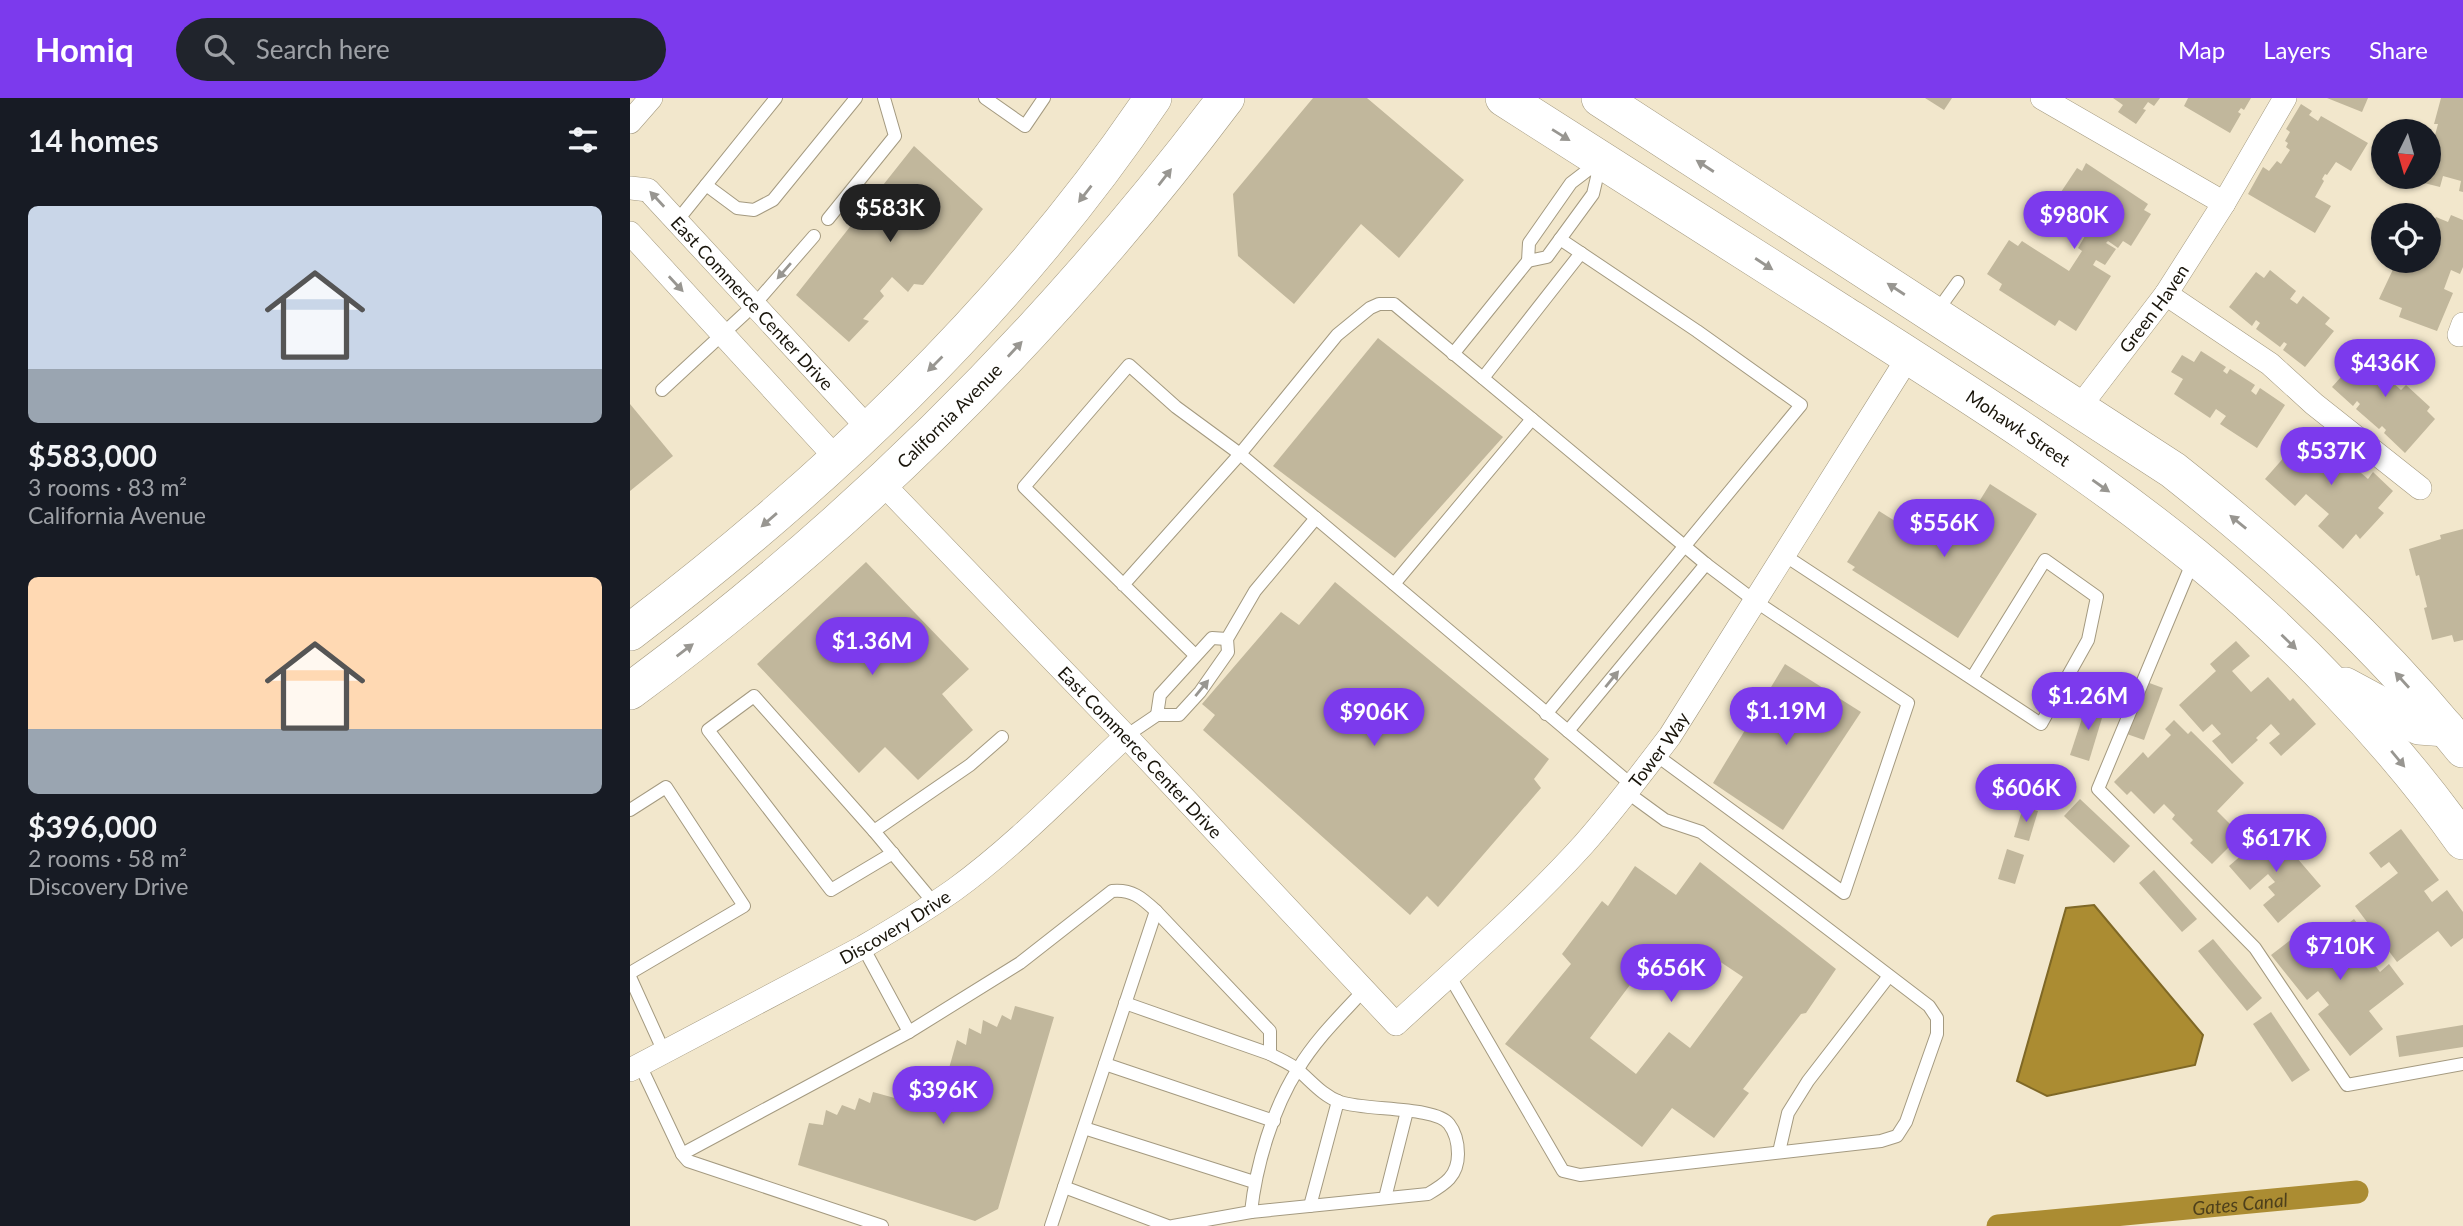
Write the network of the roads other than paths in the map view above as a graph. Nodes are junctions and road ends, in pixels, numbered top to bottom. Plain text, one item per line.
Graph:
1 (651, 98) edge
2 (776, 98) edge
3 (856, 98) edge
4 (884, 98) edge
5 (985, 98) edge
6 (1044, 98) edge
7 (1153, 98) edge
8 (1226, 98) edge
9 (1504, 98) edge
10 (1600, 98) edge
11 (2042, 98) edge
12 (2285, 98) edge
13 (630, 122) edge
14 (1601, 160) junction
15 (706, 185) junction
16 (630, 188) edge
17 (2224, 203) junction
18 (828, 219) dead end
19 (677, 221) junction
20 (630, 233) edge
21 (814, 236) dead end
22 (1560, 239) junction
23 (1581, 253) junction
24 (1528, 261) junction
25 (1958, 282) dead end
26 (1798, 286) junction
27 (2166, 294) junction
28 (754, 305) junction
29 (1935, 314) junction
30 (723, 334) junction
31 (1454, 354) junction
32 (1909, 356) junction
33 (2015, 367) junction
34 (1483, 378) junction
35 (662, 390) dead end
36 (2078, 409) junction
37 (1532, 419) junction
38 (869, 429) junction
39 (1240, 454) junction
40 (837, 459) junction
41 (882, 483) junction
42 (2420, 488) dead end
43 (1316, 518) junction
44 (1685, 546) junction
45 (1784, 555) junction
46 (2195, 557) junction
47 (1706, 564) junction
48 (1394, 584) junction
49 (1123, 585) junction
50 (1755, 601) junction
51 (630, 632) edge
52 (1227, 639) junction
53 (1195, 655) junction
54 (2319, 672) junction
55 (1972, 678) junction
56 (630, 691) edge
57 (1546, 714) junction
58 (1157, 715) junction
59 (1568, 731) junction
60 (2457, 732) edge
61 (1126, 736) junction
62 (1002, 737) dead end
63 (1656, 755) junction
64 (1630, 789) junction
65 (630, 810) edge
66 (874, 831) junction
67 (2463, 841) edge
68 (893, 853) junction
69 (934, 903) junction
70 (1156, 911) junction
71 (863, 947) junction
72 (630, 975) edge
73 (1449, 975) junction
74 (1889, 976) junction
75 (1364, 990) junction
76 (1125, 1003) junction
77 (1396, 1024) joint
78 (909, 1032) junction
79 (664, 1052) junction
80 (1270, 1054) junction
81 (1105, 1064) junction
82 (2463, 1064) edge
83 (635, 1068) edge
84 (1297, 1069) junction
85 (1338, 1101) junction
86 (1407, 1111) junction
87 (1274, 1121) junction
88 (1084, 1128) junction
89 (1779, 1152) junction
90 (682, 1154) junction
91 (1254, 1182) junction
92 (1064, 1187) junction
93 (1385, 1198) junction
94 (1310, 1206) junction
95 (1251, 1212) junction
96 (882, 1226) edge
97 (1051, 1226) edge
98 (1170, 1226) edge

1 - 13 street
2 - 15 lane
3 - 15 lane
4 - 18 lane
5 - 6 lane
7 -> 38 main road
41 -> 8 main road, California Avenue
9 -> 14 main road, Mohawk Street
29 -> 10 main road
11 - 17 street
12 - 17 street, Green Haven
14 - 22 lane
14 - 24 lane
14 -> 26 main road, Mohawk Street
15 - 19 lane
19 -> 16 street, East Commerce Center Drive
17 - 27 street, Green Haven
19 - 28 street, East Commerce Center Drive
20 -> 30 street
21 -> 28 lane
22 - 23 lane
22 - 24 lane
23 - 34 lane
23 - 44 lane
24 - 31 lane
25 - 29 lane
26 - 29 main road
26 - 32 main road, Mohawk Street
27 - 36 street, Green Haven
27 - 42 street
28 - 30 lane
28 - 38 street, East Commerce Center Drive
29 - 33 main road
30 - 35 lane
30 - 40 street
31 - 34 lane
31 - 39 lane
32 - 33 main road
32 - 45 street, Tower Way
32 -> 46 main road, Mohawk Street
33 - 36 main road
34 - 37 lane
60 -> 36 main road
37 - 44 lane
37 - 48 lane
38 - 40 main road
39 - 43 lane
39 - 49 lane
39 - 49 lane
40 -> 51 main road
56 -> 41 main road, California Avenue
41 - 61 street, East Commerce Center Drive
43 - 48 lane
43 - 52 lane
44 - 47 lane
44 - 57 lane
45 - 50 street, Tower Way
45 - 55 lane
46 -> 54 main road, Mohawk Street
46 - 82 lane
47 - 50 lane
59 -> 47 lane
48 - 57 lane
49 - 53 lane
50 - 63 street, Tower Way
50 - 63 lane
52 - 53 lane
58 -> 52 lane
53 - 58 lane
54 - 60 main road
54 -> 67 main road, Mohawk Street
55 - 55 lane
57 - 59 lane
58 - 61 lane
59 - 64 lane
61 - 69 street, Discovery Drive
61 - 75 street, East Commerce Center Drive
62 - 66 lane
63 - 64 street, Tower Way
64 - 73 street, Tower Way
64 - 74 lane
65 - 72 lane
66 - 68 lane
66 - 68 lane
68 - 69 lane
69 - 71 street, Discovery Drive
70 - 76 lane
70 - 78 lane
70 - 80 lane
71 - 78 lane
71 - 79 street, Discovery Drive
72 - 79 lane
73 - 77 street, Tower Way
73 - 89 lane
74 - 89 lane
74 - 89 lane
75 - 77 street, East Commerce Center Drive
75 - 84 lane
76 - 80 lane
76 - 81 lane
78 - 90 lane
79 - 83 street, Discovery Drive
80 - 84 lane
81 - 87 lane
81 - 88 lane
83 - 90 lane
84 - 85 lane
84 - 87 lane
85 - 86 lane
85 - 94 lane
86 - 93 lane
86 - 93 lane
87 - 91 lane
88 - 91 lane
88 - 92 lane
90 - 96 lane
91 - 95 lane
92 - 97 lane
92 - 98 lane
93 - 94 lane
94 - 95 lane
95 - 98 lane

